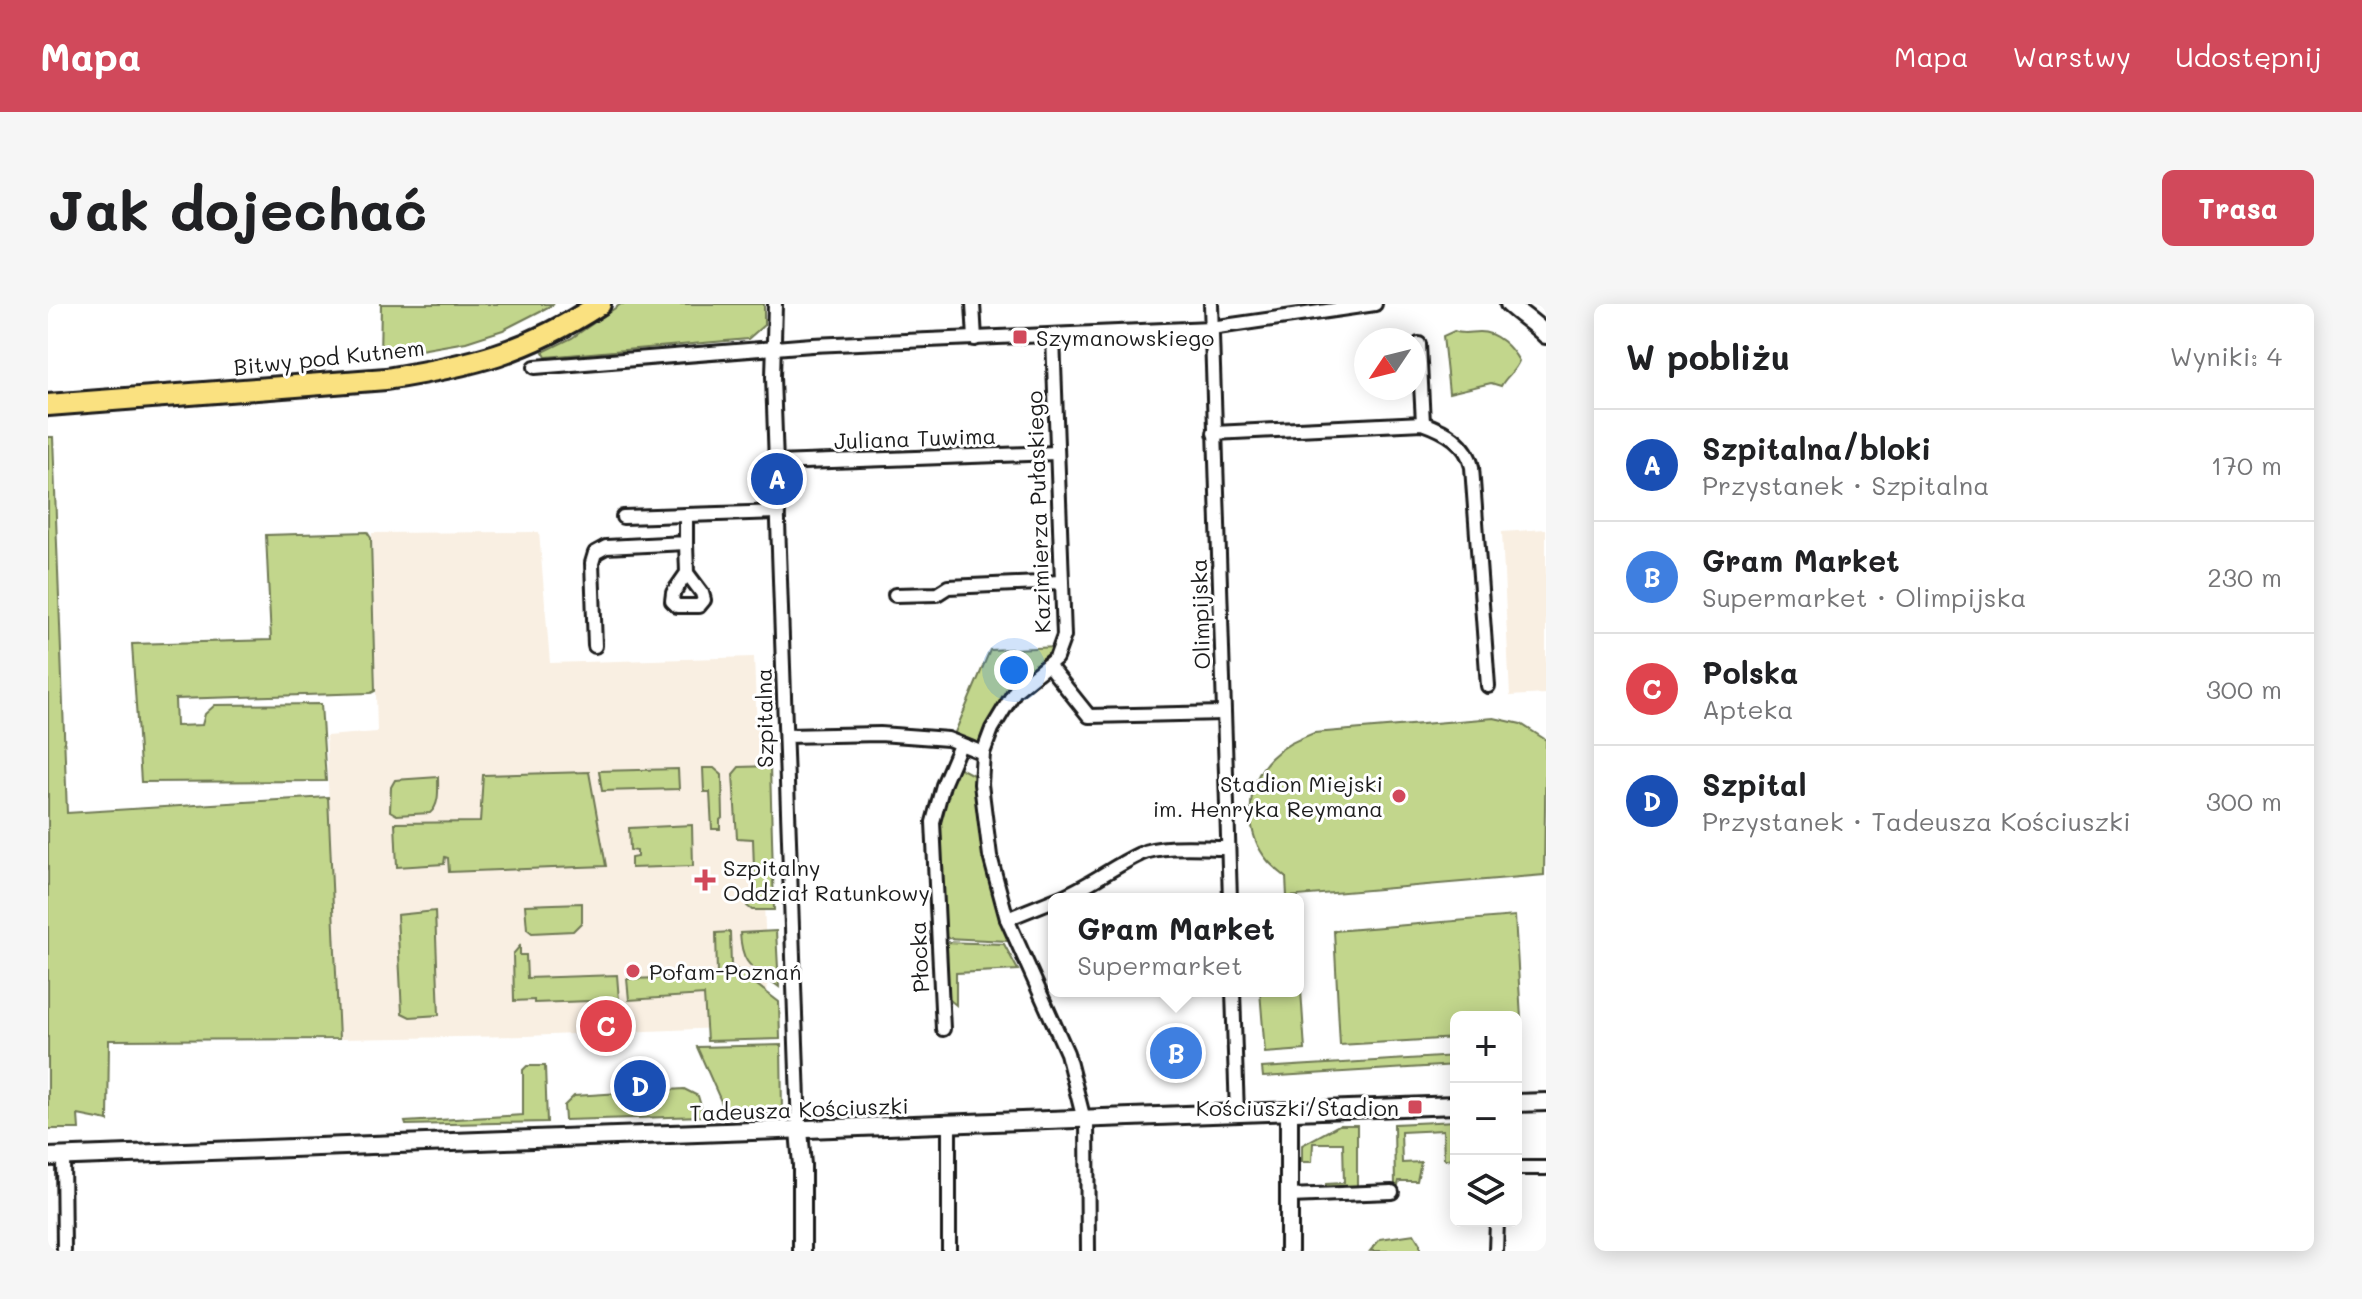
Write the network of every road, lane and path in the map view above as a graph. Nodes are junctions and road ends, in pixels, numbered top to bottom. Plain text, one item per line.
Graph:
1 (600, 304) edge
2 (775, 304) edge
3 (973, 304) edge
4 (1211, 304) edge
5 (1375, 304) edge
6 (1509, 304) edge
7 (1528, 312) edge
8 (1211, 328) junction
9 (1546, 335) edge
10 (1053, 337) junction
11 (975, 339) junction
12 (774, 348) junction
13 (535, 367) dead end
14 (1422, 400) edge
15 (48, 405) edge
16 (1423, 423) junction
17 (1214, 433) junction
18 (1056, 453) junction
19 (776, 463) junction
20 (778, 512) junction
21 (686, 515) junction
22 (623, 517) dead end
23 (686, 543) junction
24 (687, 573) dead end
25 (1061, 582) junction
26 (895, 595) dead end
27 (595, 646) dead end
28 (1049, 666) junction
29 (1488, 686) dead end
30 (1224, 713) junction
31 (786, 736) junction
32 (960, 745) junction
33 (983, 753) junction
34 (1228, 848) junction
35 (1072, 893) edge
36 (1230, 893) edge
37 (1048, 903) edge
38 (1007, 919) junction
39 (1233, 997) edge
40 (943, 1029) dead end
41 (1546, 1102) edge
42 (1522, 1103) edge
43 (1450, 1105) edge
44 (1289, 1112) junction
45 (1237, 1115) junction
46 (1086, 1120) junction
47 (949, 1125) junction
48 (799, 1130) junction
49 (55, 1157) edge
50 (1522, 1168) edge
51 (1546, 1168) edge
52 (1392, 1192) dead end
53 (1289, 1196) junction
54 (1497, 1227) edge
55 (64, 1251) edge
56 (802, 1251) edge
57 (949, 1251) edge
58 (1088, 1251) edge
59 (1289, 1251) edge
60 (1496, 1251) edge

1 - 15 main road, Bitwy pod Kutnem
2 - 12 street, Szpitalna
3 - 11 street
4 - 8 street, Olimpijska
5 - 8 street
6 - 7 street
7 - 9 street
8 - 10 street
8 - 17 street, Olimpijska
10 - 11 street
10 - 18 street, Kazimierza Pułaskiego
11 - 12 street
12 - 13 street
12 - 19 street, Szpitalna
14 - 16 street
16 - 17 street
16 - 29 street
17 - 30 street, Olimpijska
18 - 19 street, Juliana Tuwima
18 - 25 street, Kazimierza Pułaskiego
19 - 20 street, Szpitalna
20 - 21 street
20 - 31 street, Szpitalna
21 - 22 street
21 - 23 street
23 - 24 street
23 - 27 street
25 - 26 street
25 - 28 street, Kazimierza Pułaskiego
28 - 30 street
28 - 33 street, Kazimierza Pułaskiego
30 - 34 street, Olimpijska
31 - 32 street
31 - 48 street, Szpitalna
32 - 33 street
32 - 40 street, Płocka
33 - 38 street, Kazimierza Pułaskiego
34 - 35 street
34 - 36 street, Olimpijska
37 - 38 street
38 - 46 street, Kazimierza Pułaskiego
39 - 45 street
41 - 42 street
43 - 44 street, Tadeusza Kościuszki
44 - 45 street, Tadeusza Kościuszki
44 - 53 street
45 - 46 street, Tadeusza Kościuszki
46 - 47 street, Tadeusza Kościuszki
46 - 58 street, Kazimierza Pułaskiego
47 - 48 street, Tadeusza Kościuszki
47 - 57 street
48 - 49 street, Tadeusza Kościuszki
48 - 56 street
49 - 55 street
50 - 51 street
52 - 53 street
53 - 59 street
54 - 60 street

